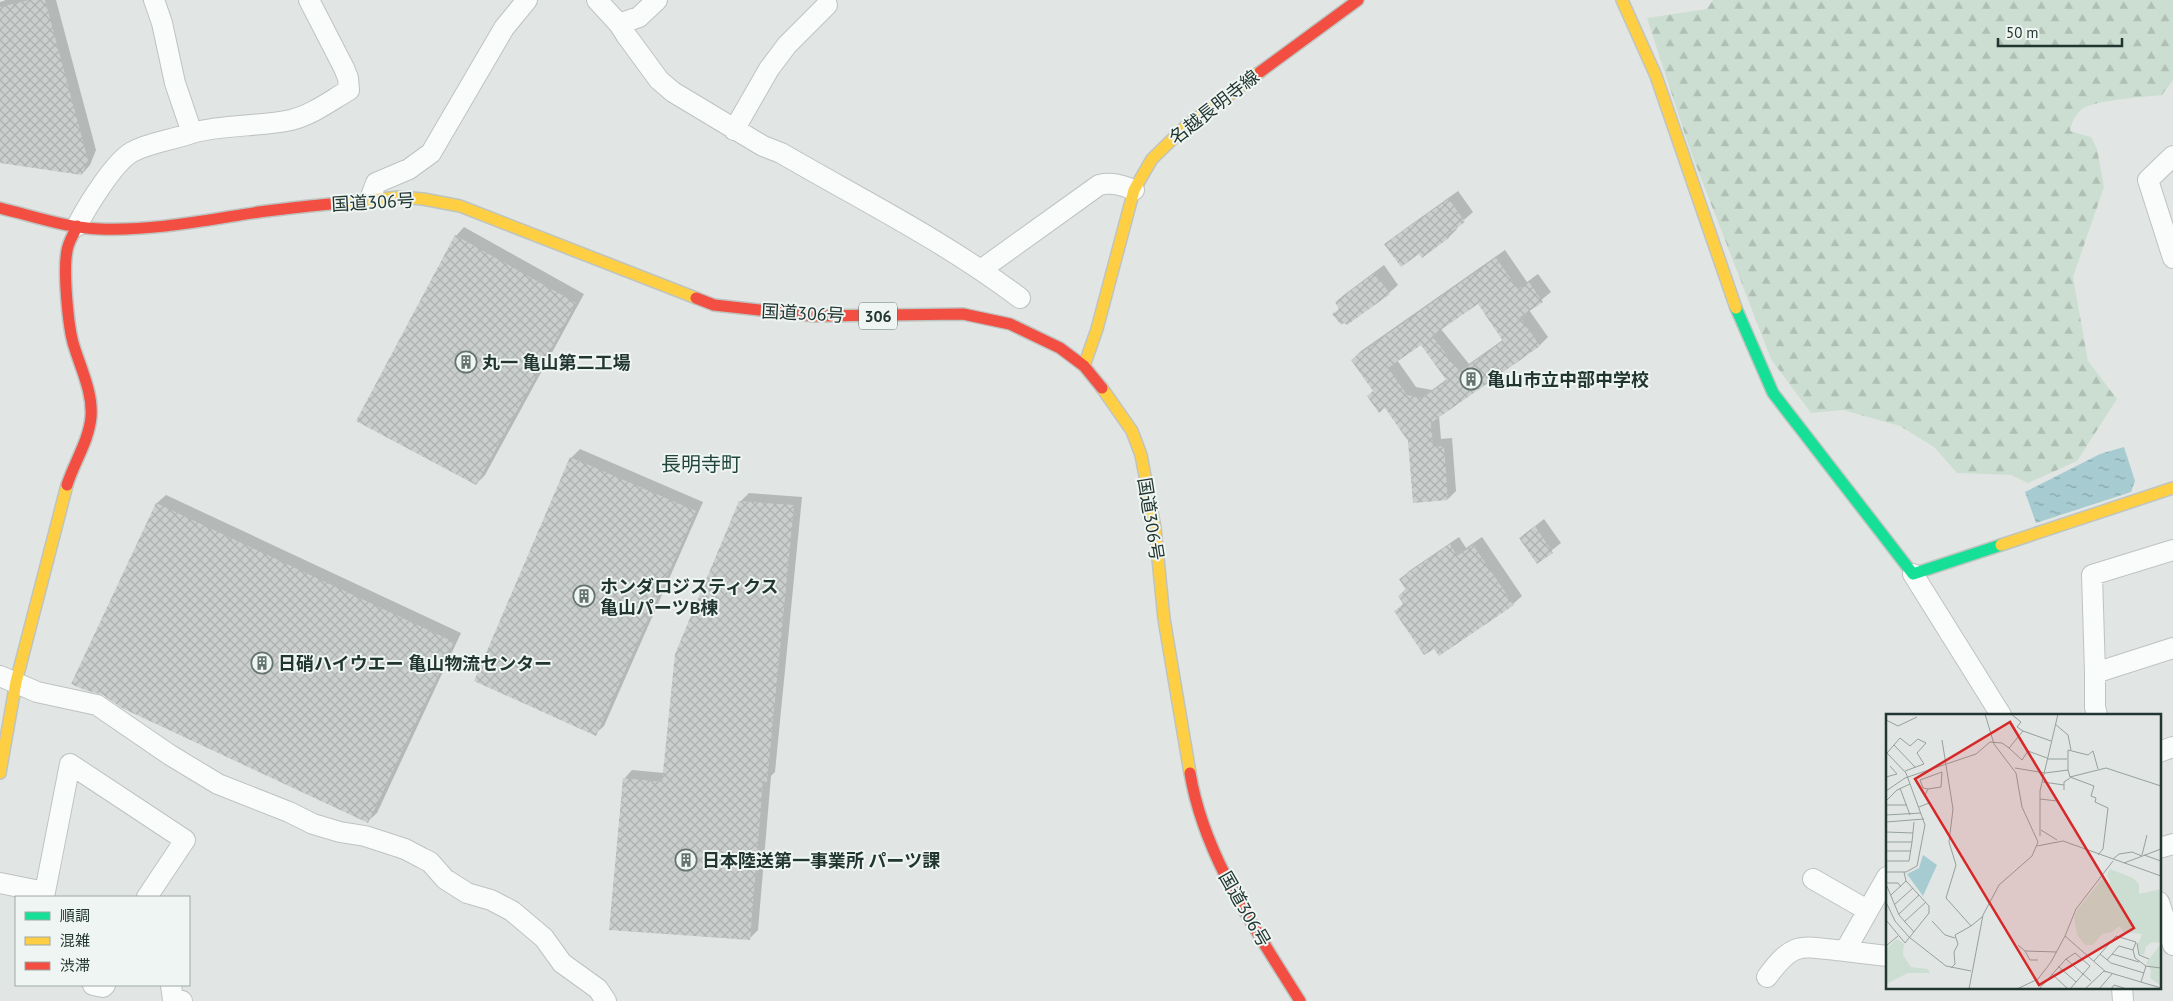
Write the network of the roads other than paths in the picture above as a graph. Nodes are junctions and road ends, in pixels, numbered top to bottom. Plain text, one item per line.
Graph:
1 (154, 0) edge
2 (309, 0) edge
3 (527, 0) edge
4 (597, 0) edge
5 (657, 0) edge
6 (1358, 0) edge
7 (1622, 0) edge
8 (827, 5) dead end
9 (619, 24) junction
10 (734, 130) junction
11 (192, 133) junction
12 (2173, 156) edge
13 (1134, 190) junction
14 (370, 199) junction
15 (0, 208) edge
16 (77, 226) junction
17 (2173, 258) edge
18 (982, 269) junction
19 (1020, 298) dead end
20 (1084, 366) junction
21 (2173, 488) edge
22 (2173, 550) edge
23 (1913, 574) junction
24 (2173, 648) edge
25 (2095, 673) junction
26 (8, 679) edge
27 (2000, 714) edge
28 (2097, 714) edge
29 (2173, 747) edge
30 (2160, 752) edge
31 (0, 773) edge
32 (2173, 844) edge
33 (2160, 848) edge
34 (1813, 879) dead end
35 (1886, 879) edge
36 (0, 884) edge
37 (45, 894) edge
38 (148, 896) edge
39 (2160, 905) edge
40 (1867, 910) junction
41 (2173, 943) edge
42 (1845, 951) junction
43 (1886, 956) edge
44 (1767, 977) dead end
45 (171, 986) edge
46 (2122, 988) edge
47 (182, 1001) edge
48 (606, 1001) edge
49 (1300, 1001) edge
50 (2123, 1001) edge

1 - 11 street
2 - 11 street
3 - 14 street
4 - 9 street
5 - 9 street
6 - 13 main road, 名越長明寺線
7 - 23 main road
8 - 10 street
9 - 10 street
10 - 18 street
11 - 16 street
12 - 17 street
13 - 18 street
13 - 20 main road, 名越長明寺線
14 - 16 main road, 国道306号 / 306
14 - 20 main road, 国道306号 / 306
15 - 16 main road, 国道306号 / 306
16 - 26 main road
18 - 19 street
20 - 49 main road, 国道306号 / 306
21 - 23 main road
22 - 25 street
23 - 27 street
24 - 25 street
25 - 28 street
26 - 31 main road
26 - 48 street
29 - 30 street
32 - 33 street
34 - 40 street
35 - 40 street
36 - 37 street
37 - 38 street
39 - 41 street
40 - 42 street
42 - 43 street
42 - 44 street
45 - 47 street
46 - 50 street

